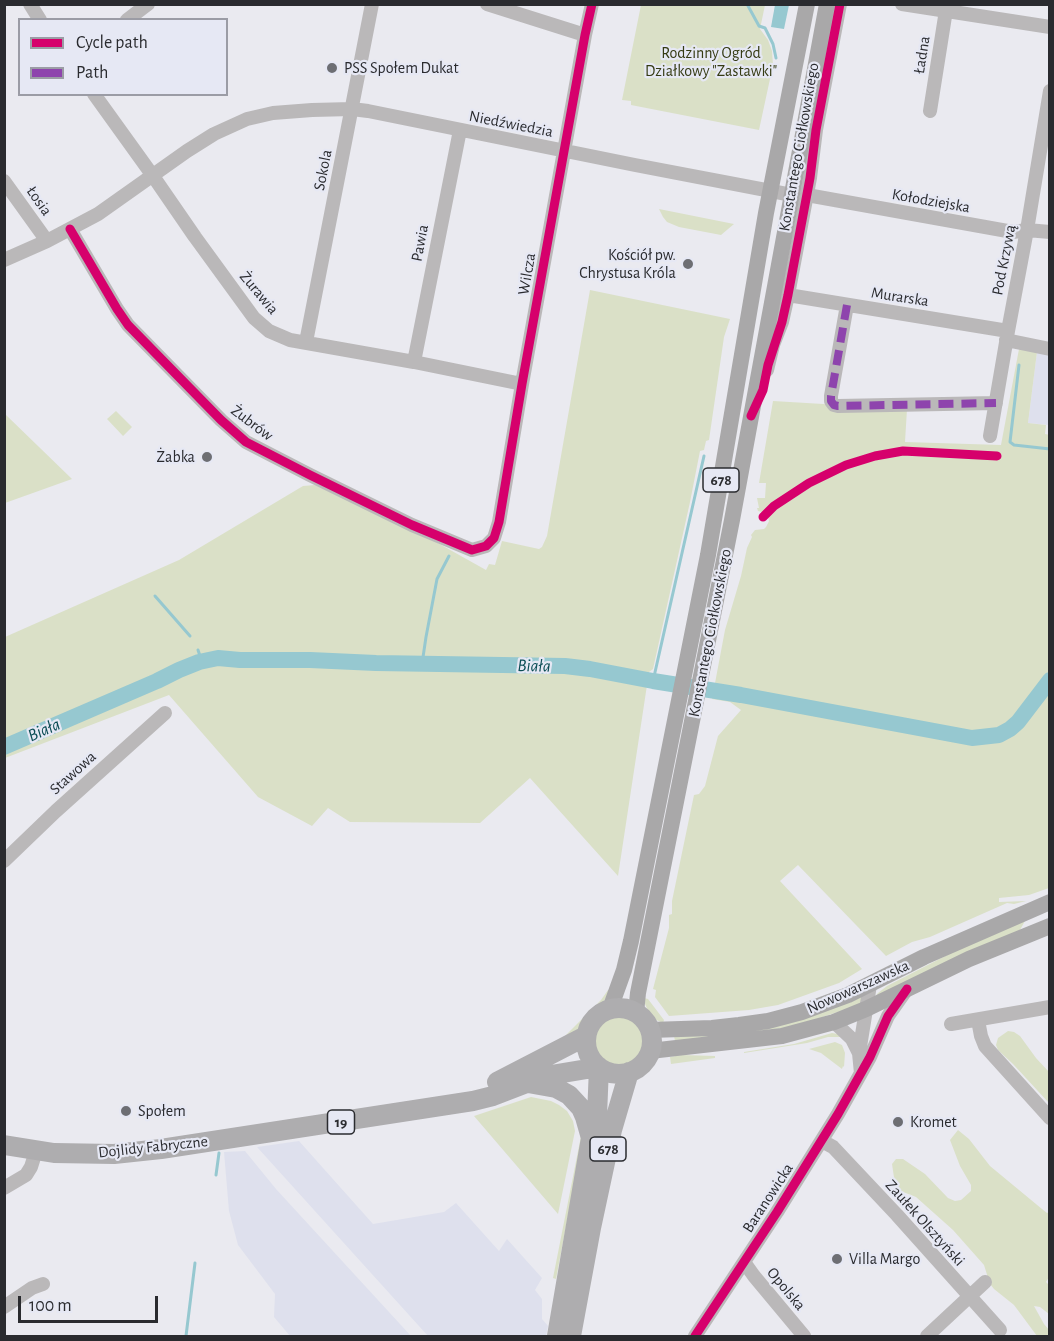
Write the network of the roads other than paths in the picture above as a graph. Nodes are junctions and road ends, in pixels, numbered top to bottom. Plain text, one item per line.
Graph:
1 (30, 4) edge
2 (148, 4) edge
3 (372, 4) edge
4 (487, 4) edge
5 (592, 4) edge
6 (807, 4) edge
7 (827, 4) edge
8 (840, 4) edge
9 (902, 4) edge
10 (947, 8) edge
11 (39, 18) edge
12 (130, 18) edge
13 (1050, 27) edge
14 (801, 31) junction
15 (585, 35) junction
16 (821, 37) junction
17 (95, 96) edge
18 (1049, 98) edge
19 (352, 109) junction
20 (930, 111) dead end
21 (460, 130) junction
22 (564, 150) junction
23 (153, 176) junction
24 (4, 181) edge
25 (771, 191) junction
26 (800, 195) junction
27 (70, 229) junction
28 (1027, 230) junction
29 (1050, 232) edge
30 (47, 241) junction
31 (4, 260) edge
32 (788, 295) junction
33 (847, 305) junction
34 (1007, 335) junction
35 (306, 342) junction
36 (1050, 349) edge
37 (414, 362) junction
38 (739, 373) junction
39 (758, 375) junction
40 (522, 384) junction
41 (996, 404) junction
42 (751, 416) junction
43 (990, 436) dead end
44 (486, 546) joint
45 (692, 680) junction
46 (688, 701) junction
47 (165, 713) dead end
48 (4, 861) edge
49 (1050, 902) edge
50 (1050, 926) edge
51 (870, 985) junction
52 (907, 989) junction
53 (1050, 1008) edge
54 (610, 1009) junction
55 (866, 1009) junction
56 (636, 1013) junction
57 (978, 1020) junction
58 (834, 1022) junction
59 (951, 1024) dead end
60 (650, 1030) junction
61 (586, 1036) junction
62 (650, 1051) junction
63 (859, 1053) junction
64 (599, 1067) junction
65 (629, 1072) junction
66 (861, 1074) junction
67 (526, 1083) junction
68 (452, 1104) junction
69 (1050, 1118) edge
70 (591, 1138) junction
71 (822, 1141) junction
72 (4, 1145) edge
73 (36, 1151) junction
74 (4, 1188) edge
75 (744, 1262) junction
76 (985, 1282) dead end
77 (43, 1284) dead end
78 (969, 1297) junction
79 (4, 1307) edge
80 (1000, 1330) dead end
81 (557, 1336) edge
82 (571, 1336) edge
83 (695, 1336) edge
84 (804, 1336) edge
85 (927, 1336) edge

1 - 11 street
2 - 12 street
3 - 19 street, Sokola
4 - 15 street
5 - 15 street, Wilcza
6 - 14 main road, Konstantego Ciołkowskiego / 678
7 - 16 main road, Konstantego Ciołkowskiego / 678
8 - 26 street, Konstantego Ciołkowskiego
9 - 10 street
10 - 13 street
10 - 20 street, Ładna
14 - 16 main road
14 - 25 main road, Konstantego Ciołkowskiego / 678
15 - 22 street, Wilcza
16 - 26 main road, Konstantego Ciołkowskiego / 678
17 - 23 street, Żurawia
18 - 28 street, Pod Krzywą
19 - 21 street, Niedźwiedzia
19 - 23 street, Niedźwiedzia
19 - 35 street, Sokola
21 - 22 street, Niedźwiedzia
21 - 37 street, Pawia
22 - 25 street, Niedźwiedzia
22 - 40 street, Wilcza
23 - 27 street, Niedźwiedzia
23 - 35 street, Żurawia
24 - 30 street, Łosia
25 - 26 street, Niedźwiedzia
25 - 38 main road, Konstantego Ciołkowskiego / 678
26 - 28 street, Kołodziejska
26 - 32 street, Konstantego Ciołkowskiego
26 - 39 main road, Konstantego Ciołkowskiego / 678
27 - 30 street, Niedźwiedzia
27 - 44 street, Żubrów
28 - 29 street, Kołodziejska
28 - 34 street, Pod Krzywą
30 - 31 street, Niedźwiedzia
32 - 33 street, Murarska
32 - 42 street, Konstantego Ciołkowskiego
33 - 34 street, Murarska
33 - 41 street
34 - 36 street, Murarska
34 - 41 street, Pod Krzywą
35 - 37 street, Żurawia
37 - 40 street, Żurawia
38 - 39 main road
38 - 45 main road, Konstantego Ciołkowskiego / 678
39 - 42 main road, Konstantego Ciołkowskiego / 678
40 - 44 street, Wilcza
41 - 43 street, Pod Krzywą
42 - 45 main road, Konstantego Ciołkowskiego / 678
45 - 46 main road, Konstantego Ciołkowskiego / 678
46 - 54 main road, Konstantego Ciołkowskiego / 678
46 - 56 main road, Konstantego Ciołkowskiego / 678
47 - 48 street, Stawowa
49 - 51 main road, Nowowarszawska
50 - 52 main road, Nowowarszawska
51 - 55 street
51 - 60 main road, Nowowarszawska
52 - 55 main road, Nowowarszawska
52 - 66 street, Baranowicka
53 - 57 street
54 - 56 highway
54 - 61 highway, 19
55 - 58 main road, Nowowarszawska
55 - 63 street
56 - 60 highway
57 - 59 street
57 - 69 street
58 - 62 main road, Nowowarszawska
58 - 63 street
60 - 62 highway
61 - 64 highway
61 - 68 highway, 19
62 - 65 highway
63 - 66 street
64 - 65 highway, 19
64 - 67 highway, 19
64 - 70 highway, 678
65 - 82 highway, 678
66 - 71 street, Baranowicka
67 - 68 highway, 19
67 - 70 highway
68 - 73 highway, Dojlidy Fabryczne / 19
70 - 81 highway, 678
71 - 75 street, Baranowicka
71 - 78 street, Zaułek Olsztyński
72 - 73 highway, Dojlidy Fabryczne / 19
73 - 74 street
75 - 83 street, Baranowicka
75 - 84 street, Opolska
76 - 78 street
77 - 79 street
78 - 80 street, Zaułek Olsztyński
78 - 85 street

